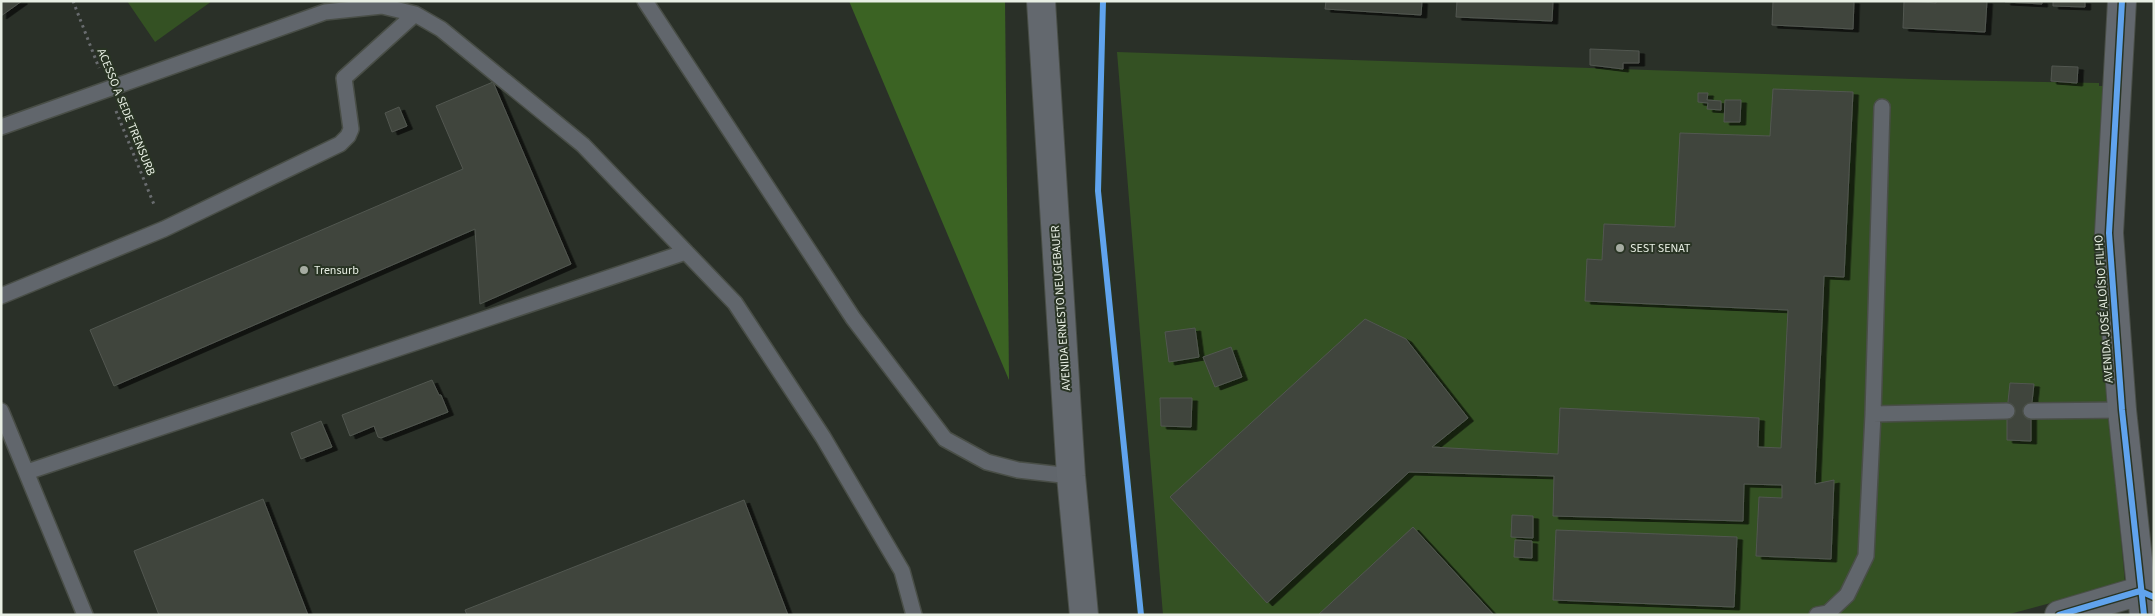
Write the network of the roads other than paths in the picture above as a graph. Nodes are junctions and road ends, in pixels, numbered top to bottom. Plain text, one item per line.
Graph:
1 (645, 1) edge
2 (1041, 1) edge
3 (2122, 1) edge
4 (415, 14) junction
5 (1882, 107) dead end
6 (1, 127) edge
7 (686, 252) junction
8 (1, 296) edge
9 (2122, 410) junction
10 (1, 411) edge
11 (2007, 411) dead end
12 (2031, 411) dead end
13 (1873, 414) junction
14 (27, 472) junction
15 (1071, 476) junction
16 (2146, 601) edge
17 (85, 615) edge
18 (914, 615) edge
19 (1084, 615) edge
20 (1817, 615) edge
21 (2059, 615) edge

1 - 15 lane
2 - 15 street, AVENIDA ERNESTO NEUGEBAUER
3 - 9 street, AVENIDA JOSÉ ALOÍSIO FILHO
4 - 6 lane
4 - 7 lane
4 - 8 lane
5 - 13 lane
7 - 14 lane
7 - 18 lane
9 - 12 lane
9 - 16 street, AVENIDA JOSÉ ALOÍSIO FILHO
10 - 14 lane
11 - 13 lane
13 - 20 lane
14 - 17 lane
15 - 19 street, AVENIDA ERNESTO NEUGEBAUER
16 - 21 street

